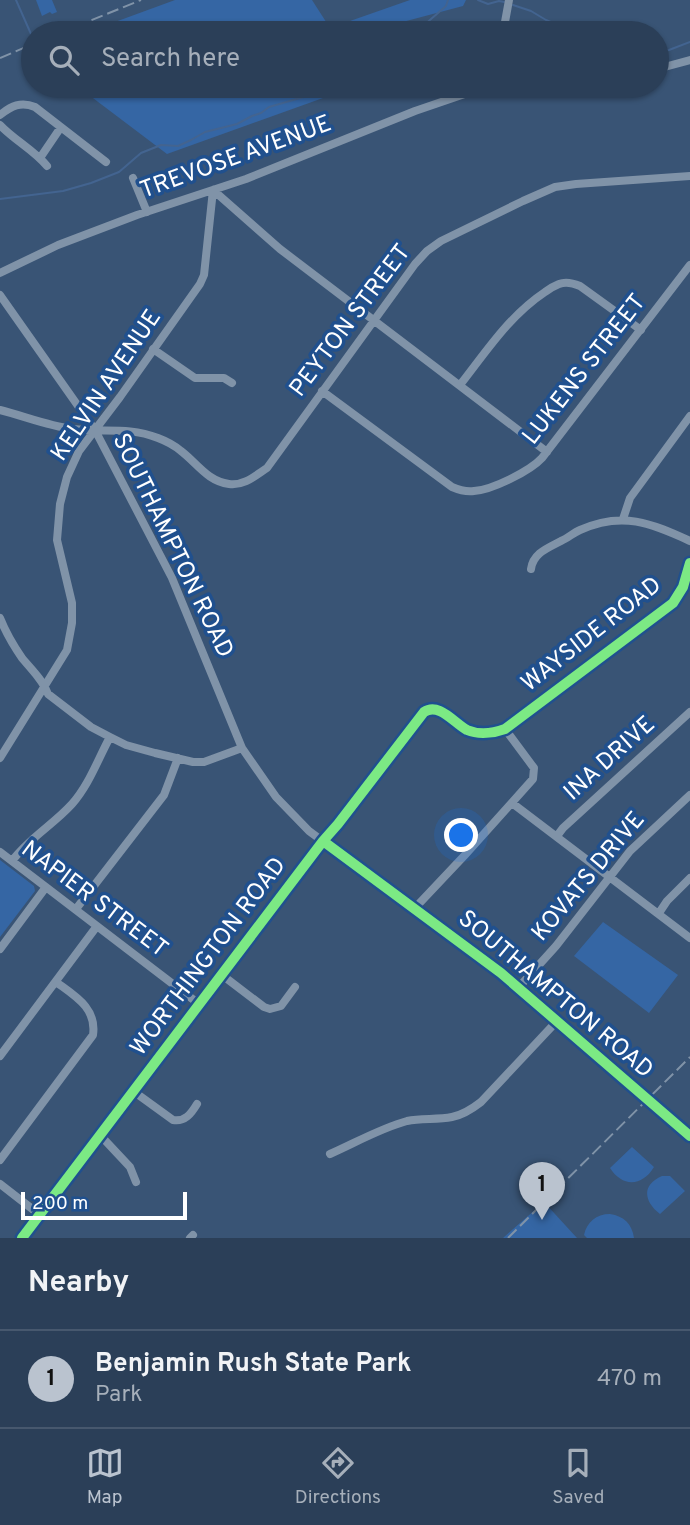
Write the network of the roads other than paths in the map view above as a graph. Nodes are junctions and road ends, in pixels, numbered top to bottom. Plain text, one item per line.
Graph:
1 (509, 3) edge
2 (505, 21) edge
3 (690, 60) edge
4 (669, 66) edge
5 (453, 98) edge
6 (0, 116) edge
7 (0, 125) edge
8 (61, 127) junction
9 (40, 158) junction
10 (106, 162) dead end
11 (47, 166) dead end
12 (690, 176) edge
13 (133, 178) dead end
14 (213, 190) junction
15 (147, 212) junction
16 (690, 265) edge
17 (0, 273) edge
18 (0, 295) edge
19 (373, 321) junction
20 (641, 330) junction
21 (153, 349) junction
22 (232, 383) dead end
23 (460, 385) junction
24 (322, 390) junction
25 (0, 410) edge
26 (690, 416) edge
27 (95, 430) junction
28 (547, 452) junction
29 (624, 519) junction
30 (690, 541) edge
31 (690, 563) edge
32 (531, 569) dead end
33 (0, 618) edge
34 (3, 636) edge
35 (45, 687) junction
36 (690, 712) edge
37 (505, 729) junction
38 (110, 737) junction
39 (242, 748) junction
40 (0, 758) edge
41 (178, 758) junction
42 (690, 795) edge
43 (512, 803) junction
44 (557, 836) junction
45 (323, 841) junction
46 (0, 852) edge
47 (12, 861) junction
48 (609, 877) junction
49 (690, 878) edge
50 (46, 887) junction
51 (76, 909) junction
52 (415, 909) junction
53 (659, 914) junction
54 (97, 926) junction
55 (690, 937) edge
56 (0, 949) edge
57 (222, 975) junction
58 (56, 982) junction
59 (295, 987) dead end
60 (519, 987) junction
61 (199, 1004) junction
62 (557, 1021) junction
63 (0, 1056) edge
64 (133, 1091) junction
65 (197, 1104) dead end
66 (100, 1135) junction
67 (690, 1136) edge
68 (330, 1154) dead end
69 (0, 1160) edge
70 (136, 1182) dead end
71 (0, 1184) edge
72 (40, 1215) junction
73 (22, 1238) edge

1 - 2 street
3 - 4 street
5 - 14 street, TREVOSE AVENUE
6 - 8 street
7 - 9 street
8 - 9 street
8 - 10 street
9 - 11 street
12 - 19 street, PEYTON STREET
13 - 15 street
14 - 15 street, TREVOSE AVENUE
14 - 19 street
14 - 21 street, KELVIN AVENUE
15 - 17 street, TREVOSE AVENUE
16 - 20 street, LUKENS STREET
18 - 27 street, SOUTHAMPTON ROAD
19 - 23 street
19 - 24 street, PEYTON STREET
20 - 23 street
20 - 28 street, LUKENS STREET
21 - 22 street
21 - 27 street, KELVIN AVENUE
23 - 28 street
24 - 27 street, PEYTON STREET
24 - 28 street, LUKENS STREET
25 - 27 street
26 - 29 street
27 - 35 street, KELVIN AVENUE
27 - 39 street, SOUTHAMPTON ROAD
29 - 30 street
29 - 32 street
31 - 37 street, WAYSIDE ROAD
33 - 34 street
34 - 35 street
35 - 38 street
35 - 40 street, KELVIN AVENUE
36 - 44 street, INA DRIVE
37 - 43 street
37 - 45 street, WORTHINGTON ROAD
38 - 41 street
38 - 47 street
39 - 41 street
39 - 45 street, SOUTHAMPTON ROAD
41 - 51 street
42 - 48 street, KOVATS DRIVE
43 - 44 street
43 - 52 street
44 - 48 street
45 - 52 street, SOUTHAMPTON ROAD
45 - 57 street, WORTHINGTON ROAD
46 - 47 street, NAPIER STREET
47 - 50 street, NAPIER STREET
48 - 53 street
48 - 60 street, KOVATS DRIVE
49 - 53 street
50 - 51 street, NAPIER STREET
50 - 56 street
51 - 54 street, NAPIER STREET
52 - 60 street, SOUTHAMPTON ROAD
53 - 55 street
54 - 58 street
54 - 61 street, NAPIER STREET
57 - 59 street
57 - 61 street, WORTHINGTON ROAD
58 - 63 street
58 - 69 street
60 - 62 street, SOUTHAMPTON ROAD
61 - 64 street, WORTHINGTON ROAD
62 - 67 street, SOUTHAMPTON ROAD, bridge
62 - 68 street
64 - 65 street
64 - 66 street, WORTHINGTON ROAD
66 - 70 street
66 - 72 street, WORTHINGTON ROAD
71 - 72 street
72 - 73 street, WORTHINGTON ROAD

